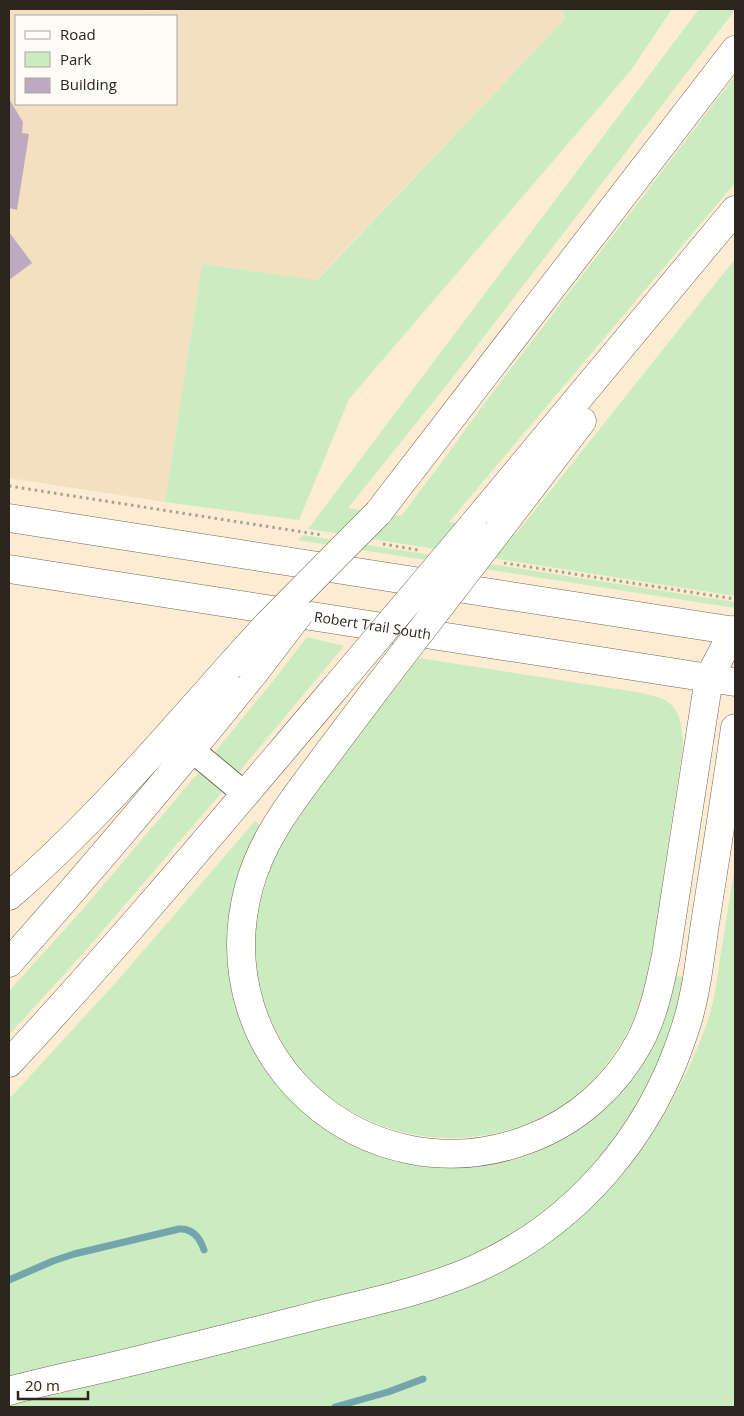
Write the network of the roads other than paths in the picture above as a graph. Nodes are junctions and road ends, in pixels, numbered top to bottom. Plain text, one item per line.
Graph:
1 (735, 50) edge
2 (735, 210) edge
3 (735, 220) edge
4 (9, 518) edge
5 (9, 569) edge
6 (735, 633) edge
7 (241, 670) junction
8 (722, 680) edge
9 (735, 728) edge
10 (192, 750) junction
11 (245, 794) junction
12 (9, 896) edge
13 (9, 963) edge
14 (9, 1063) edge
15 (9, 1391) edge

1 - 7 main road, bridge
2 - 11 main road, bridge
3 - 8 main road, bridge
4 - 6 main road
5 - 8 main road, Robert Trail South
6 - 8 main road
7 - 10 main road
7 - 12 main road
9 - 15 main road
10 - 11 lane
10 - 13 main road
11 - 14 main road

